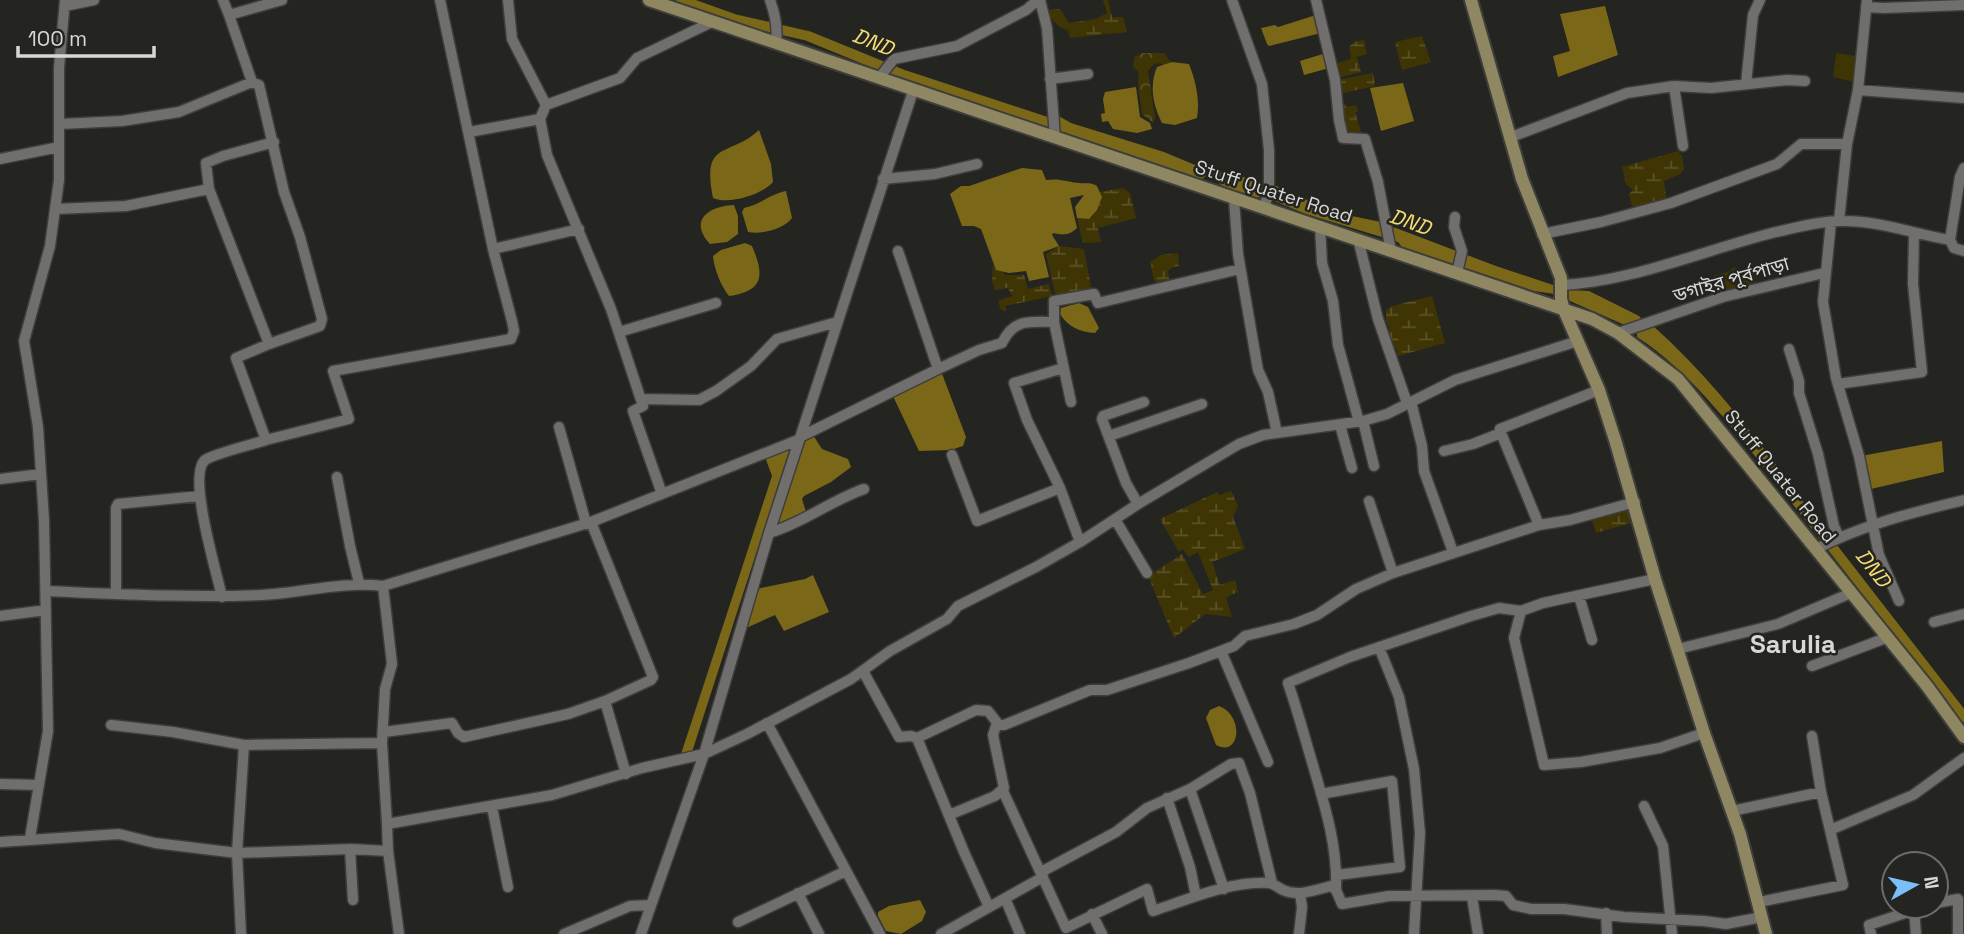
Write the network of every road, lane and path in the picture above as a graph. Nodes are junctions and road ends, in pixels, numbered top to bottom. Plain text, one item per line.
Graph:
1 (94, 0) edge
2 (223, 0) edge
3 (282, 0) edge
4 (440, 0) edge
5 (508, 0) edge
6 (649, 0) edge
7 (770, 0) edge
8 (1039, 0) edge
9 (1232, 0) edge
10 (1316, 0) edge
11 (1471, 0) edge
12 (1760, 0) edge
13 (65, 3) edge
14 (1866, 3) edge
15 (1964, 5) edge
16 (229, 15) junction
17 (714, 22) junction
18 (776, 32) junction
19 (1088, 74) dead end
20 (881, 75) junction
21 (1050, 79) junction
22 (1805, 81) dead end
23 (252, 82) junction
24 (1746, 85) junction
25 (1674, 86) junction
26 (1858, 90) junction
27 (913, 91) junction
28 (1964, 98) edge
29 (546, 105) junction
30 (540, 120) junction
31 (60, 124) junction
32 (469, 132) junction
33 (1055, 134) junction
34 (1511, 137) junction
35 (274, 142) junction
36 (1847, 144) junction
37 (1683, 146) dead end
38 (59, 147) junction
39 (0, 159) edge
40 (977, 164) dead end
41 (1964, 168) edge
42 (883, 179) junction
43 (209, 189) junction
44 (1234, 199) junction
45 (1266, 203) junction
46 (55, 209) junction
47 (1455, 217) dead end
48 (1835, 222) junction
49 (1320, 226) junction
50 (579, 229) junction
51 (1914, 233) junction
52 (1542, 234) junction
53 (1358, 239) junction
54 (1950, 240) junction
55 (1391, 246) junction
56 (493, 249) junction
57 (898, 251) dead end
58 (1964, 251) edge
59 (1240, 268) junction
60 (1458, 270) junction
61 (1824, 273) junction
62 (1561, 281) junction
63 (716, 303) dead end
64 (1562, 304) junction
65 (837, 322) junction
66 (1054, 322) junction
67 (1622, 331) junction
68 (619, 332) junction
69 (1578, 341) junction
70 (269, 344) junction
71 (1788, 349) dead end
72 (1063, 368) junction
73 (938, 369) junction
74 (1838, 384) junction
75 (1599, 390) junction
76 (641, 399) junction
77 (1072, 402) dead end
78 (1144, 402) dead end
79 (1407, 403) junction
80 (1202, 404) dead end
81 (1361, 421) junction
82 (1340, 425) junction
83 (559, 427) dead end
84 (1277, 433) junction
85 (1500, 433) junction
86 (1109, 436) junction
87 (799, 439) junction
88 (266, 440) junction
89 (1444, 451) dead end
90 (952, 455) dead end
91 (1374, 466) dead end
92 (1352, 468) dead end
93 (41, 474) junction
94 (337, 477) dead end
95 (0, 479) edge
96 (1060, 488) junction
97 (864, 489) dead end
98 (662, 494) junction
99 (199, 496) junction
100 (1964, 499) edge
101 (1369, 501) dead end
102 (1634, 502) junction
103 (1138, 504) junction
104 (1115, 519) junction
105 (588, 522) junction
106 (1539, 525) junction
107 (1871, 526) junction
108 (769, 533) junction
109 (1839, 537) junction
110 (1080, 542) junction
111 (1816, 550) junction
112 (1453, 552) junction
113 (1147, 573) dead end
114 (1394, 573) junction
115 (1655, 579) junction
116 (359, 583) junction
117 (383, 586) junction
118 (46, 591) junction
119 (1851, 593) junction
120 (116, 594) junction
121 (1578, 596) junction
122 (222, 597) junction
123 (1899, 601) dead end
124 (46, 610) junction
125 (1521, 611) junction
126 (1964, 614) edge
127 (0, 616) edge
128 (1934, 622) dead end
129 (1886, 638) junction
130 (1592, 640) dead end
131 (1379, 647) junction
132 (1678, 649) junction
133 (1221, 651) junction
134 (1812, 666) dead end
135 (863, 670) junction
136 (605, 701) junction
137 (767, 723) junction
138 (996, 723) junction
139 (111, 725) dead end
140 (384, 732) junction
141 (1704, 733) junction
142 (1812, 736) dead end
143 (1964, 737) edge
144 (917, 738) junction
145 (382, 743) junction
146 (244, 745) junction
147 (704, 754) junction
148 (1964, 758) edge
149 (1268, 762) dead end
150 (626, 774) junction
151 (0, 784) edge
152 (39, 785) junction
153 (1189, 789) junction
154 (1003, 791) junction
155 (1821, 792) junction
156 (1321, 794) junction
157 (1167, 798) junction
158 (1644, 806) dead end
159 (492, 807) junction
160 (1732, 811) junction
161 (949, 815) junction
162 (387, 824) junction
163 (1830, 830) junction
164 (30, 838) junction
165 (0, 842) edge
166 (350, 849) junction
167 (388, 850) junction
168 (237, 853) junction
169 (1418, 864) junction
170 (1399, 867) junction
171 (846, 871) junction
172 (1042, 875) junction
173 (1337, 875) junction
174 (1272, 883) junction
175 (508, 887) dead end
176 (1224, 889) junction
177 (1336, 890) junction
178 (798, 893) junction
179 (1300, 893) junction
180 (1415, 895) junction
181 (1196, 896) junction
182 (1472, 897) junction
183 (1005, 898) junction
184 (353, 900) dead end
185 (1950, 900) edge
186 (1759, 902) junction
187 (651, 905) junction
188 (989, 907) junction
189 (1092, 914) junction
190 (1606, 914) junction
191 (1762, 918) junction
192 (1669, 920) junction
193 (1884, 920) edge
194 (738, 922) dead end
195 (241, 934) edge
196 (399, 934) edge
197 (564, 934) edge
198 (641, 934) edge
199 (819, 934) edge
200 (880, 934) edge
201 (941, 934) edge
202 (1020, 934) edge
203 (1102, 934) edge
204 (1299, 934) edge
205 (1414, 934) edge
206 (1478, 934) edge
207 (1607, 934) edge
208 (1672, 934) edge
209 (1766, 934) edge
210 (1871, 934) edge
211 (1958, 934) edge

1 - 13 street
2 - 16 street
3 - 16 street
4 - 32 street
5 - 29 street
6 - 17 street, Stuff Quater Road
7 - 18 street
8 - 20 street
8 - 21 street
9 - 45 street
10 - 55 street
11 - 34 street
12 - 24 street
13 - 31 street
14 - 15 street
14 - 26 street
16 - 23 street
17 - 18 street, Stuff Quater Road
17 - 29 street
18 - 20 street, Stuff Quater Road
19 - 21 street
20 - 27 street, Stuff Quater Road
21 - 33 street
22 - 24 street
23 - 31 street
23 - 35 street
24 - 25 street
25 - 34 street
25 - 37 street
26 - 28 street
26 - 36 street
27 - 33 street, Stuff Quater Road
27 - 42 street
29 - 30 street
30 - 32 street
30 - 50 street
31 - 38 street
32 - 56 street
33 - 44 street, Stuff Quater Road
34 - 52 street
35 - 43 street
35 - 70 street
36 - 48 street
36 - 52 street
38 - 39 street
38 - 46 street
40 - 42 street
41 - 54 street
42 - 65 street
43 - 46 street
43 - 70 street
44 - 45 street, Stuff Quater Road
44 - 59 street
45 - 49 street, Stuff Quater Road
46 - 93 street
47 - 60 street
48 - 51 street
48 - 61 street
48 - 62 street
49 - 53 street, Stuff Quater Road
49 - 81 street
50 - 56 street
50 - 68 street
51 - 54 street
51 - 74 street
52 - 62 street
53 - 55 street, Stuff Quater Road
53 - 79 street
54 - 58 street
55 - 60 street, Stuff Quater Road
56 - 88 street
57 - 73 street
59 - 66 street
59 - 84 street
60 - 64 street, Stuff Quater Road
61 - 67 street, ডগাইর পূর্বপাড়া
61 - 74 street
62 - 64 street
63 - 68 street
64 - 67 street, Stuff Quater Road
64 - 69 street
65 - 76 street
65 - 87 street
66 - 72 street
66 - 73 street
67 - 111 street, Stuff Quater Road
68 - 76 street
69 - 75 street
69 - 79 street
70 - 88 street
71 - 109 street
72 - 77 street
72 - 96 street
73 - 87 street
74 - 107 street
75 - 85 street
75 - 102 street
76 - 98 street
78 - 86 street
79 - 81 street
79 - 112 street
80 - 86 street
81 - 82 street
81 - 91 street
82 - 84 street
82 - 92 street
83 - 105 street
84 - 103 street
85 - 89 street
85 - 106 street
86 - 103 street
87 - 98 street
87 - 108 street
88 - 99 street
90 - 96 street
93 - 95 street
93 - 118 street
94 - 116 street
96 - 110 street
97 - 108 street
98 - 105 street
99 - 120 street
99 - 122 street
100 - 107 street
101 - 114 street
102 - 106 street
102 - 115 street
103 - 104 street
104 - 110 street
104 - 113 street
105 - 117 street
105 - 136 street
106 - 112 street
107 - 109 street
107 - 123 street
108 - 147 street
109 - 111 street
110 - 135 street
111 - 119 street, Stuff Quater Road
112 - 114 street
114 - 133 street
115 - 121 street
115 - 132 street
116 - 117 street
116 - 122 street
117 - 140 street
118 - 120 street
118 - 124 street
119 - 129 street, Stuff Quater Road
119 - 132 street
120 - 122 street
121 - 125 street
121 - 130 street
124 - 127 street
124 - 152 street
125 - 131 street
125 - 141 street
126 - 128 street
129 - 134 street
129 - 143 street, Stuff Quater Road
131 - 156 street
131 - 169 street
132 - 141 street
133 - 138 street
133 - 149 street
135 - 137 street
135 - 144 street
136 - 140 street
136 - 150 street
137 - 147 street
137 - 171 street
138 - 144 street
138 - 154 street
139 - 146 street
140 - 145 street
141 - 160 street
142 - 155 street
144 - 161 street
145 - 146 street
145 - 162 street
146 - 168 street
147 - 150 street
147 - 187 street
148 - 163 street
150 - 159 street
151 - 152 street
152 - 164 street
153 - 157 street
153 - 174 street
153 - 176 street
154 - 161 street
154 - 172 street
155 - 160 street
155 - 163 street
156 - 170 street
156 - 173 street
157 - 172 street
157 - 181 street
158 - 192 street
159 - 162 street
159 - 175 street
160 - 186 street
161 - 188 street
162 - 167 street
163 - 186 street
164 - 165 street
164 - 168 street
166 - 167 street
166 - 168 street
166 - 184 street
167 - 196 street
168 - 195 street
169 - 170 street
169 - 180 street
170 - 173 street
171 - 178 street
171 - 200 street
172 - 183 street
172 - 189 street
173 - 177 street
174 - 176 street
174 - 179 street
176 - 181 street
177 - 179 street
177 - 180 street
178 - 194 street
178 - 199 street
179 - 204 street
180 - 182 street
180 - 205 street
181 - 189 street
182 - 190 street
182 - 206 street
183 - 188 street
183 - 202 street
185 - 211 street
186 - 191 street
187 - 197 street
187 - 198 street
188 - 201 street
189 - 203 street
190 - 192 street
190 - 207 street
191 - 192 street
191 - 209 street
192 - 208 street
193 - 210 street

